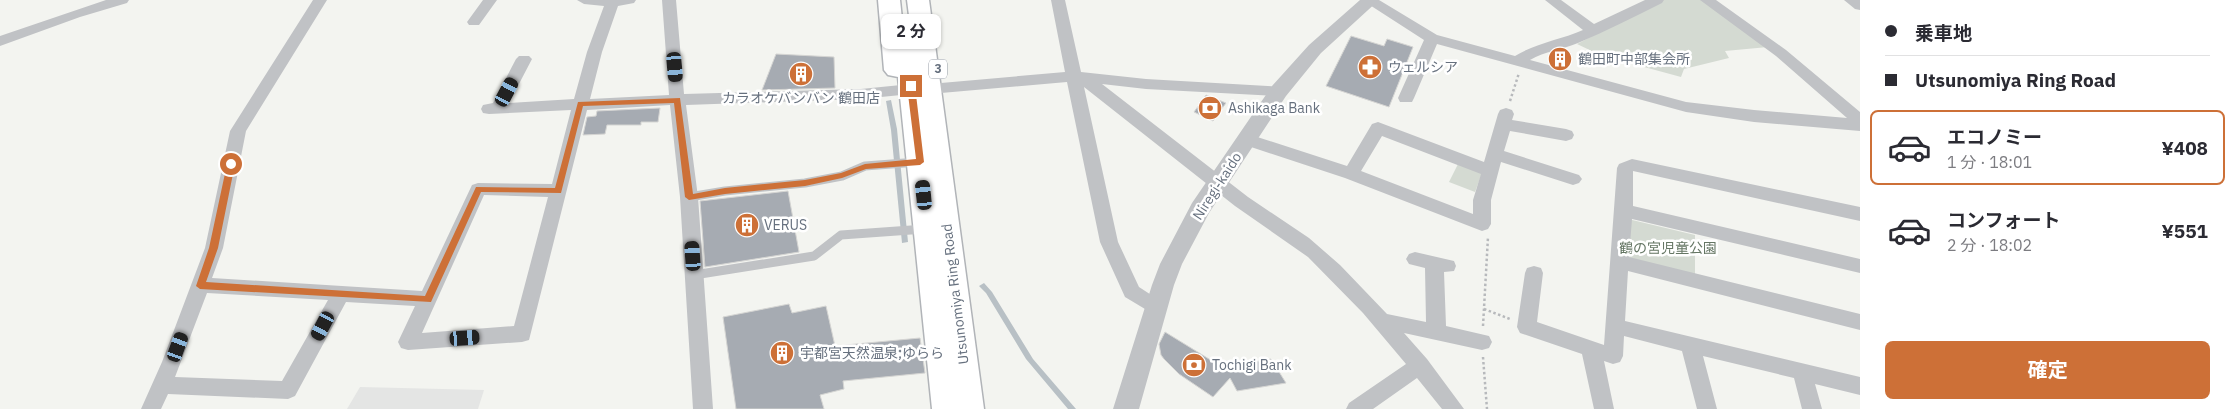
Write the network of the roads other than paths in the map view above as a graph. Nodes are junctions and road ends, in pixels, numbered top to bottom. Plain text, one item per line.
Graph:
1 (122, 0) edge
2 (320, 0) edge
3 (490, 0) edge
4 (584, 0) edge
5 (669, 0) edge
6 (889, 0) edge
7 (901, 0) edge
8 (918, 0) edge
9 (931, 0) edge
10 (1058, 0) edge
11 (1369, 0) edge
12 (1552, 0) edge
13 (1657, 0) edge
14 (1707, 0) edge
15 (1851, 0) edge
16 (619, 1) edge
17 (1860, 6) edge
18 (474, 22) dead end
19 (1594, 31) junction
20 (1432, 38) junction
21 (0, 42) edge
22 (524, 59) dead end
23 (1520, 62) junction
24 (1078, 77) junction
25 (940, 88) junction
26 (901, 90) junction
27 (1279, 91) junction
28 (1406, 98) dead end
29 (678, 100) junction
30 (580, 104) junction
31 (1860, 121) edge
32 (1860, 125) edge
33 (927, 132) junction
34 (1566, 134) dead end
35 (1248, 140) junction
36 (1495, 154) junction
37 (913, 162) junction
38 (1490, 170) junction
39 (1351, 174) junction
40 (1573, 179) dead end
41 (1218, 183) junction
42 (558, 191) junction
43 (689, 197) junction
44 (1625, 211) junction
45 (1860, 214) edge
46 (919, 229) junction
47 (1415, 259) dead end
48 (1620, 262) junction
49 (1860, 266) edge
50 (1534, 273) dead end
51 (694, 275) junction
52 (200, 286) junction
53 (341, 294) junction
54 (428, 299) junction
55 (1155, 307) junction
56 (1384, 321) junction
57 (1860, 322) edge
58 (1614, 326) junction
59 (1436, 332) junction
60 (1482, 342) road end
61 (1690, 343) junction
62 (1591, 349) junction
63 (1420, 365) junction
64 (1802, 371) junction
65 (162, 385) junction
66 (1860, 386) edge
67 (151, 409) edge
68 (703, 409) edge
69 (947, 409) edge
70 (969, 409) edge
71 (1126, 409) edge
72 (1356, 409) edge
73 (1454, 409) edge
74 (1604, 409) edge
75 (1707, 409) edge
76 (1812, 409) edge

1 - 21 street
2 - 52 street
3 - 18 street
4 - 16 street
5 - 29 street
6 - 26 main road, 3
7 - 33 main road, Utsunomiya Ring Road / 3
8 - 33 main road, Utsunomiya Ring Road / 3
9 - 25 main road, 3
10 - 24 street
11 - 20 street
11 - 27 street, Niregi-kaido
12 - 19 street
13 - 19 street
14 - 31 street
15 - 17 street
16 - 30 street
19 - 23 street
20 - 23 street
20 - 28 street
22 - 30 street
23 - 32 street
24 - 25 street
24 - 27 street
24 - 41 street
24 - 55 street
25 - 33 main road, 3
26 - 29 street
26 - 33 main road, 3
27 - 35 street, Niregi-kaido
29 - 30 street
29 - 43 street
30 - 42 street
33 - 37 main road, Utsunomiya Ring Road / 3
33 - 70 main road, Utsunomiya Ring Road / 3
34 - 36 street
35 - 39 street
35 - 41 street, Niregi-kaido
36 - 38 street
36 - 40 street
37 - 43 lane
37 - 46 main road, Utsunomiya Ring Road / 3
38 - 39 street
38 - 39 street
41 - 55 street, Niregi-kaido
41 - 56 street
42 - 54 street
42 - 54 street
43 - 51 street
44 - 45 street
44 - 48 street
44 - 49 street
46 - 51 lane
46 - 69 main road, Utsunomiya Ring Road / 3
47 - 59 street
48 - 57 street
48 - 58 street
50 - 62 street
51 - 68 street
52 - 53 street
52 - 65 street
53 - 54 street
53 - 65 street
55 - 71 street, Niregi-kaido
56 - 59 street
56 - 63 street
58 - 61 street
58 - 62 street
59 - 60 street
61 - 64 street
61 - 75 street
62 - 74 street
63 - 72 street
63 - 73 street
64 - 66 street
64 - 76 street
65 - 67 street

